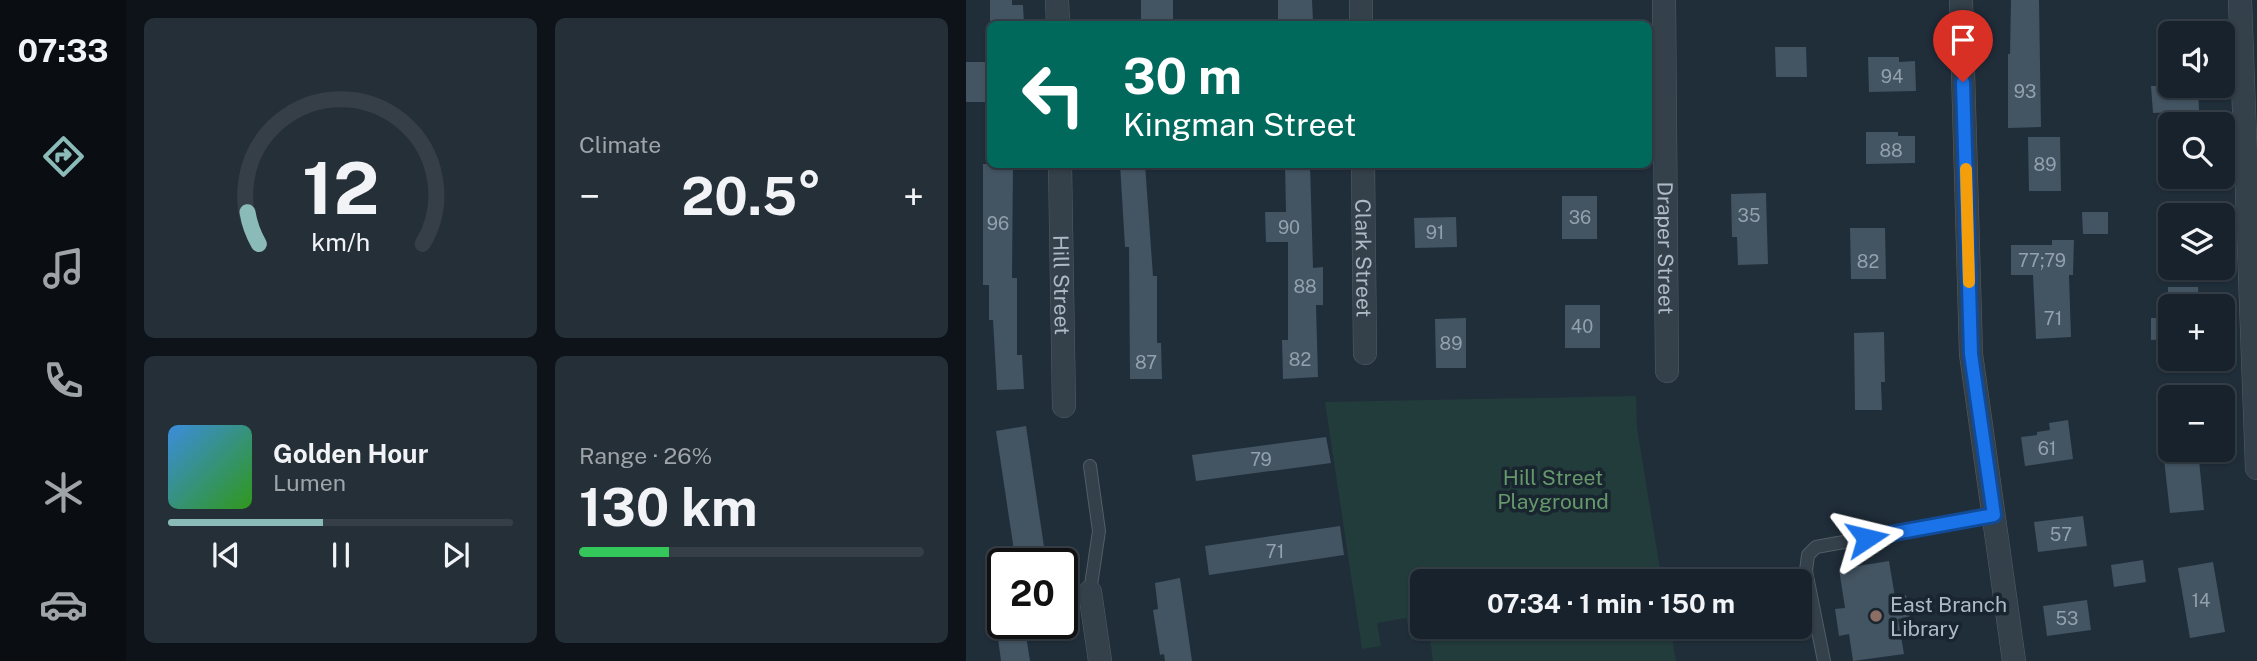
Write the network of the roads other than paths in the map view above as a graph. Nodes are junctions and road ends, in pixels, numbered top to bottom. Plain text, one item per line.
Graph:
1 (1057, 0) edge
2 (1361, 0) edge
3 (1664, 0) edge
4 (1961, 0) edge
5 (2240, 0) edge
6 (1058, 21) edge
7 (1361, 21) edge
8 (1060, 168) edge
9 (1363, 168) edge
10 (1365, 353) dead end
11 (1667, 371) dead end
12 (1065, 406) dead end
13 (1090, 466) dead end
14 (2257, 468) edge
15 (1994, 515) junction
16 (1090, 593) joint
17 (1100, 661) edge
18 (1824, 661) edge
19 (2014, 661) edge

1 - 6 street
2 - 7 street
3 - 11 street, Draper Street
4 - 15 street
5 - 14 street
8 - 12 street, Hill Street
9 - 10 street, Clark Street
13 - 16 lane
15 - 18 lane
15 - 19 street
16 - 17 street

